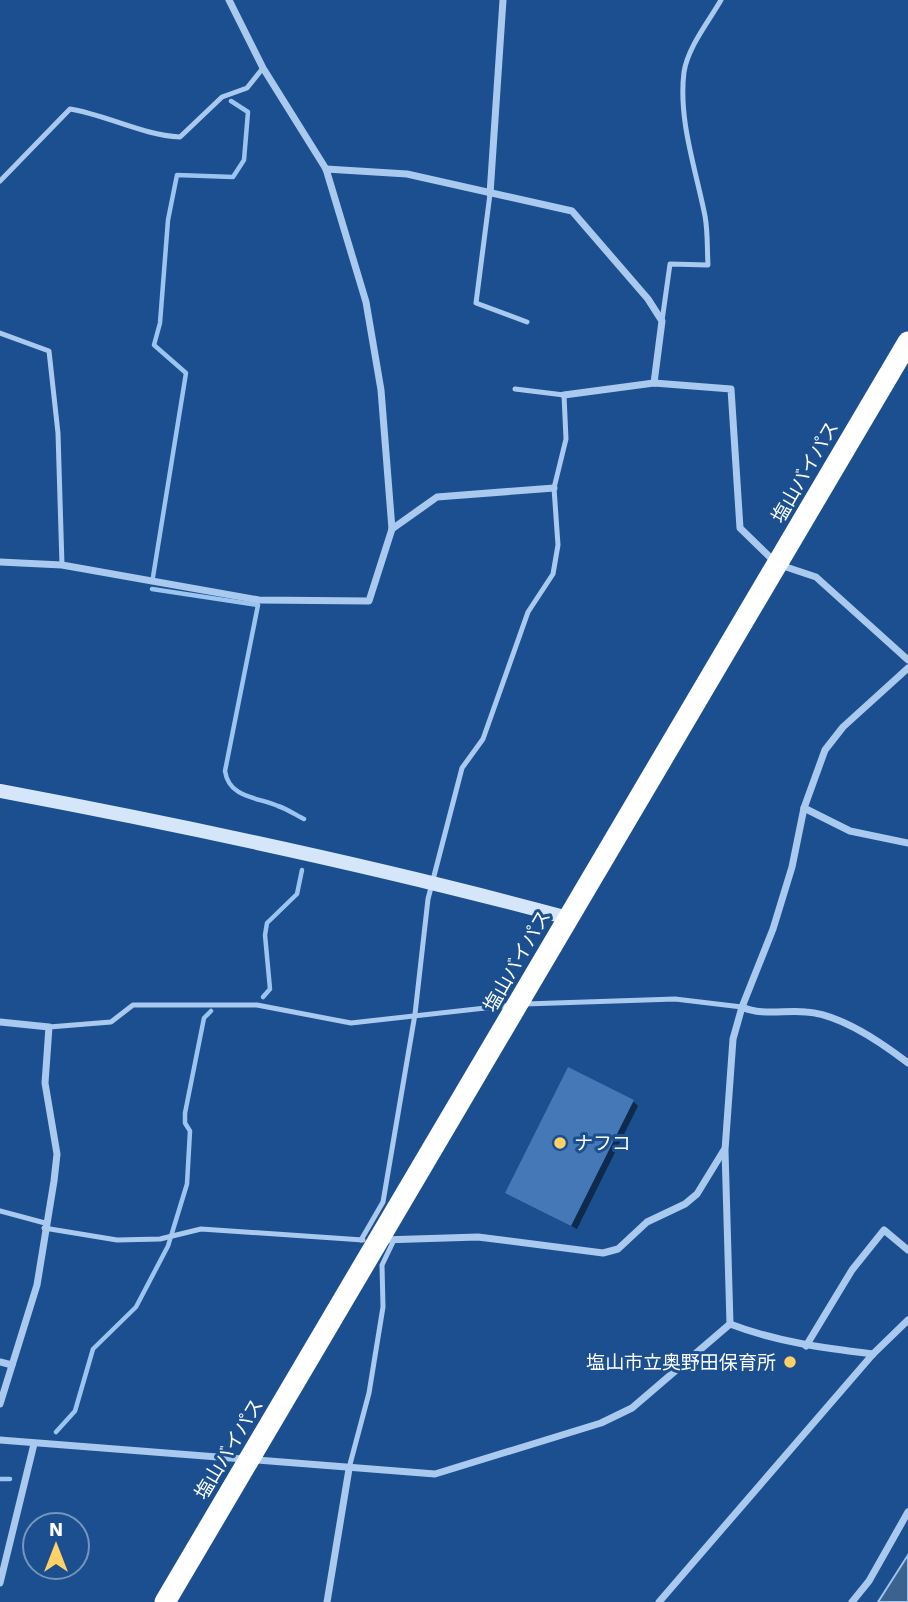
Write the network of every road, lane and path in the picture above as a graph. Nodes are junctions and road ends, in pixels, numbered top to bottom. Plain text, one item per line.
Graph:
1 (229, 0) edge
2 (503, 0) edge
3 (721, 0) edge
4 (263, 68) junction
5 (326, 169) junction
6 (0, 181) edge
7 (490, 194) junction
8 (662, 321) junction
9 (527, 322) dead end
10 (0, 333) edge
11 (908, 342) edge
12 (654, 383) junction
13 (515, 389) dead end
14 (564, 395) junction
15 (554, 488) junction
16 (392, 529) junction
17 (0, 562) edge
18 (777, 564) junction
19 (62, 565) junction
20 (908, 660) edge
21 (908, 668) edge
22 (0, 791) edge
23 (804, 808) junction
24 (908, 843) edge
25 (434, 882) junction
26 (568, 918) junction
27 (520, 1004) junction
28 (741, 1007) junction
29 (415, 1014) junction
30 (0, 1022) edge
31 (49, 1027) junction
32 (908, 1063) edge
33 (724, 1150) junction
34 (0, 1211) edge
35 (45, 1225) junction
36 (377, 1240) junction
37 (908, 1250) edge
38 (908, 1320) edge
39 (730, 1324) junction
40 (806, 1346) junction
41 (873, 1354) junction
42 (0, 1362) edge
43 (12, 1365) junction
44 (0, 1404) edge
45 (0, 1440) edge
46 (34, 1444) junction
47 (250, 1457) junction
48 (349, 1469) junction
49 (908, 1512) edge
50 (0, 1583) edge
51 (166, 1602) edge
52 (327, 1602) edge
53 (659, 1602) edge
54 (852, 1602) edge

1 - 4 street
2 - 7 street
3 - 8 lane
4 - 5 street
4 - 6 lane
5 - 7 street
5 - 16 street
7 - 8 street
7 - 9 lane
8 - 12 street
10 - 19 lane
11 - 18 highway, 塩山バイパス
12 - 14 street
12 - 18 street
13 - 14 lane
14 - 15 lane
15 - 16 street
15 - 25 lane
16 - 19 street
17 - 19 street
18 - 20 street
18 - 26 highway, 塩山バイパス
21 - 23 street
22 - 25 street
23 - 24 street
23 - 28 street
25 - 26 street
25 - 29 lane
26 - 27 highway, 塩山バイパス
27 - 28 lane
27 - 29 lane
27 - 36 highway, 塩山バイパス
28 - 32 street
28 - 33 street
29 - 31 lane
29 - 36 lane
30 - 31 street
31 - 35 street
33 - 36 street
33 - 39 street
34 - 35 lane
35 - 36 lane
35 - 43 street
36 - 47 highway, 塩山バイパス
36 - 48 lane
37 - 40 street
38 - 41 street
39 - 40 street
39 - 48 street
40 - 41 street
41 - 53 street
42 - 43 street
43 - 44 street
45 - 46 street
46 - 47 street
46 - 50 street
47 - 48 street
47 - 51 highway, 塩山バイパス
48 - 52 street
49 - 54 street

